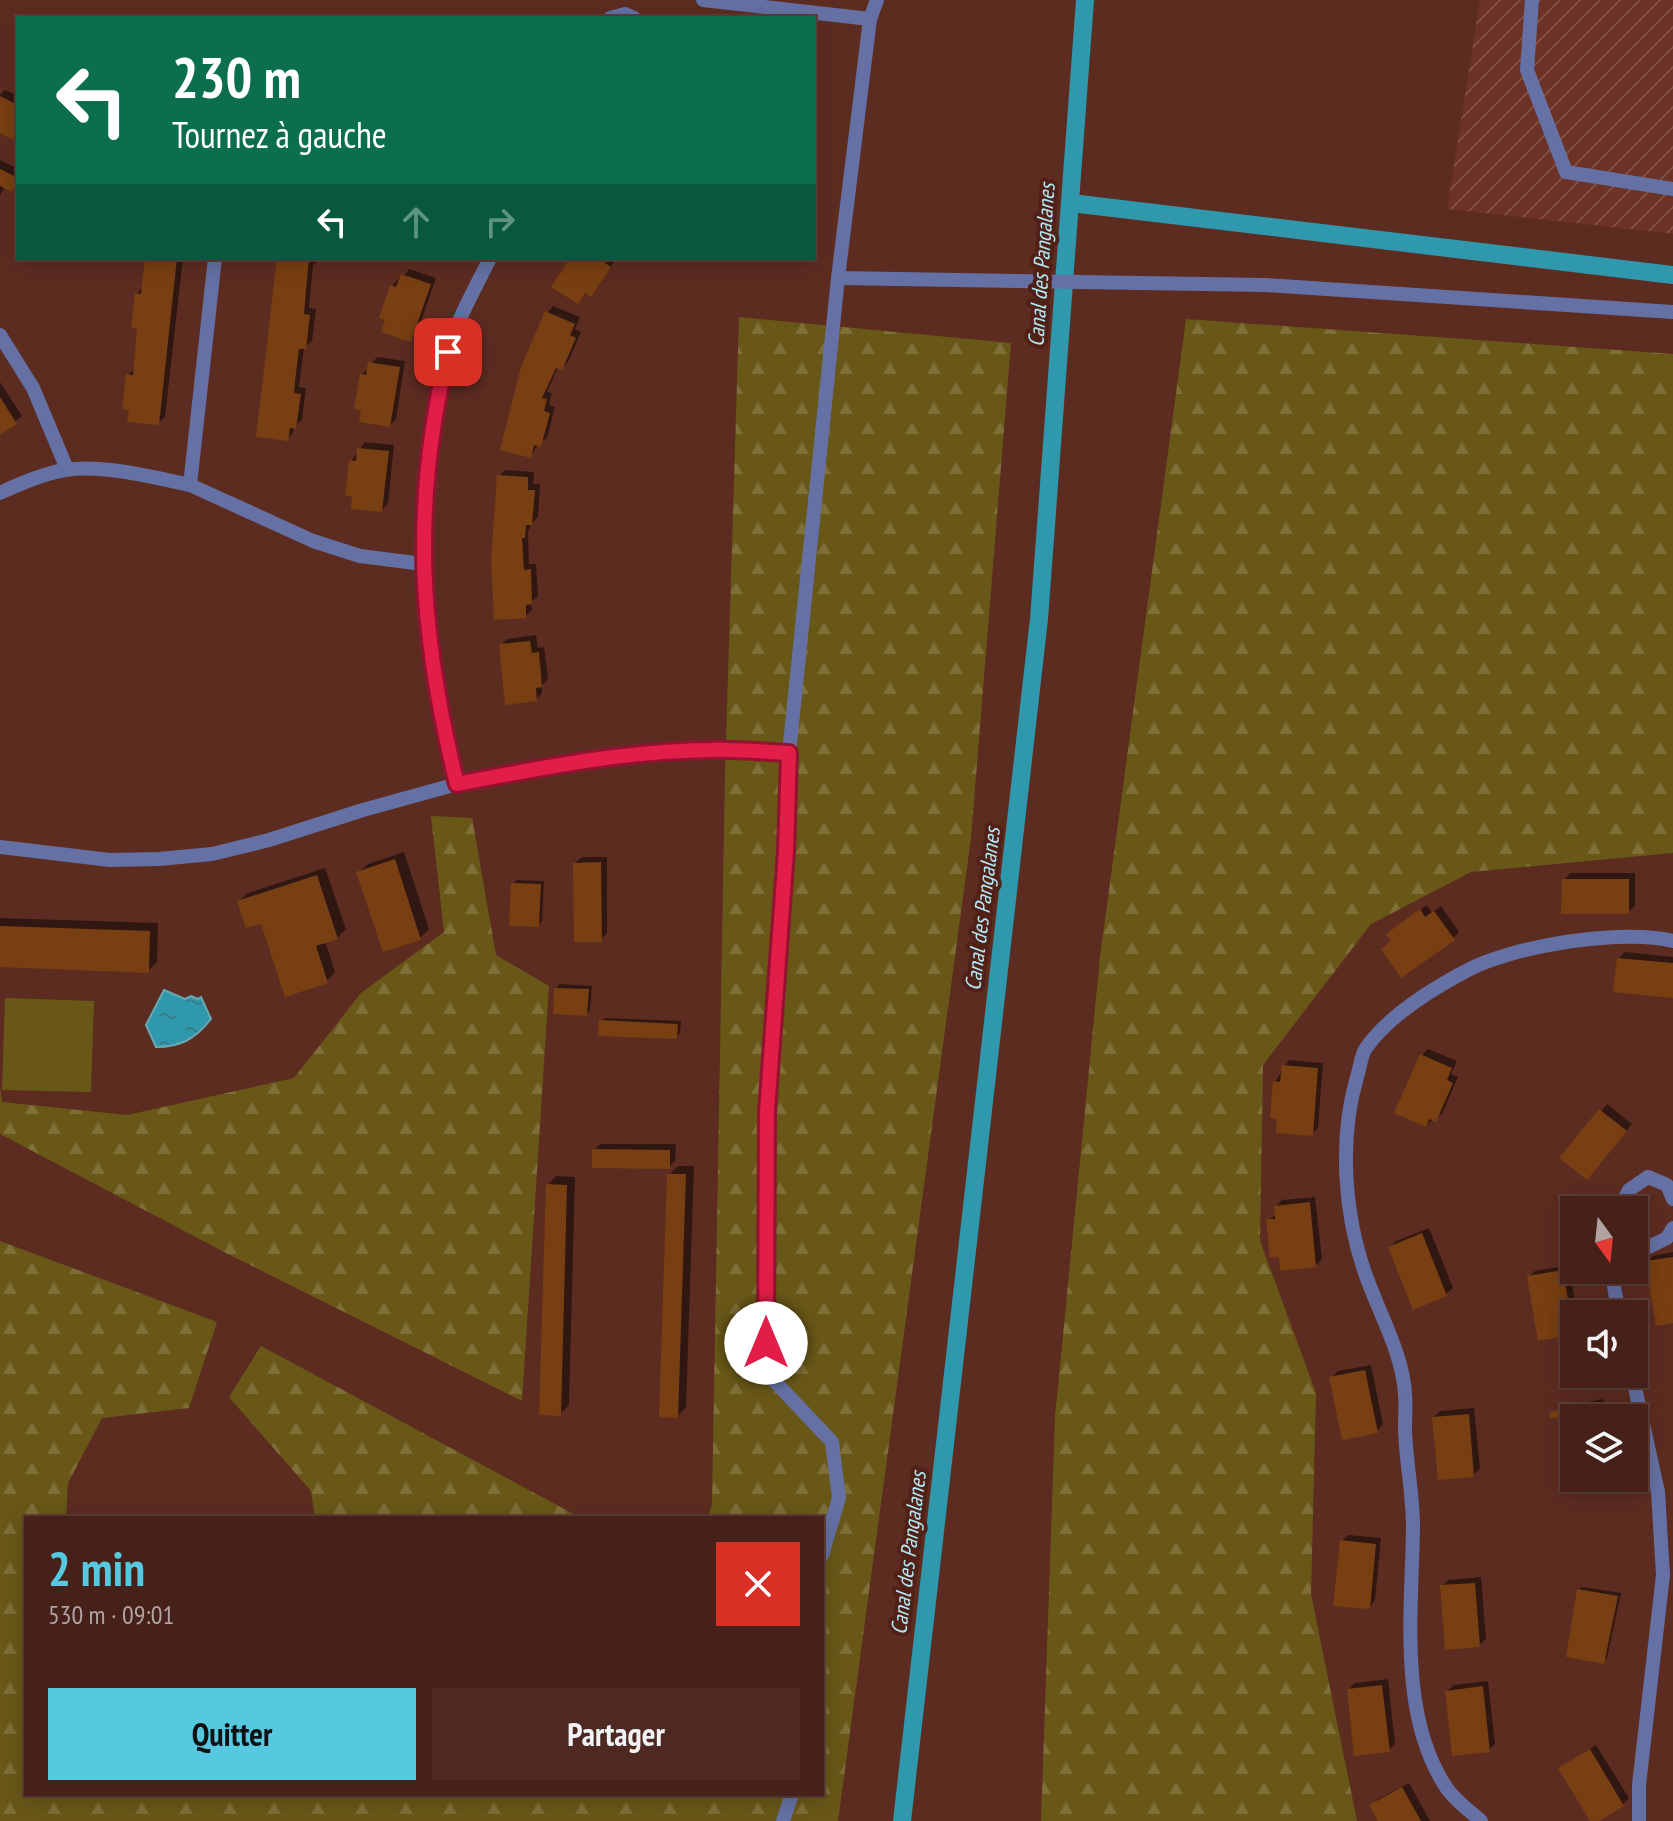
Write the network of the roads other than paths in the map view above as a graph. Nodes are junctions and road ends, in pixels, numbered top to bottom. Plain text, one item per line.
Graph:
1 (703, 0) edge
2 (877, 0) edge
3 (1532, 0) edge
4 (870, 19) junction
5 (1673, 189) edge
6 (215, 260) edge
7 (489, 260) edge
8 (838, 278) junction
9 (1673, 312) edge
10 (0, 335) edge
11 (67, 469) junction
12 (190, 485) junction
13 (0, 493) edge
14 (423, 564) junction
15 (789, 753) junction
16 (457, 784) junction
17 (0, 847) edge
18 (1673, 941) edge
19 (1626, 1196) edge
20 (1673, 1199) edge
21 (1673, 1228) edge
22 (1648, 1247) edge
23 (1635, 1388) edge
24 (824, 1548) edge
25 (791, 1796) edge
26 (783, 1821) edge
27 (1481, 1821) edge
28 (1639, 1821) edge

1 - 4 street
2 - 4 street
3 - 5 street
4 - 8 street
6 - 12 street
7 - 14 street
8 - 9 street
8 - 15 street
10 - 11 street
11 - 12 street
11 - 13 street
12 - 14 street
14 - 16 street
15 - 16 street
15 - 24 street
16 - 17 street
18 - 27 street
19 - 20 street
21 - 22 street
23 - 28 street
25 - 26 street

